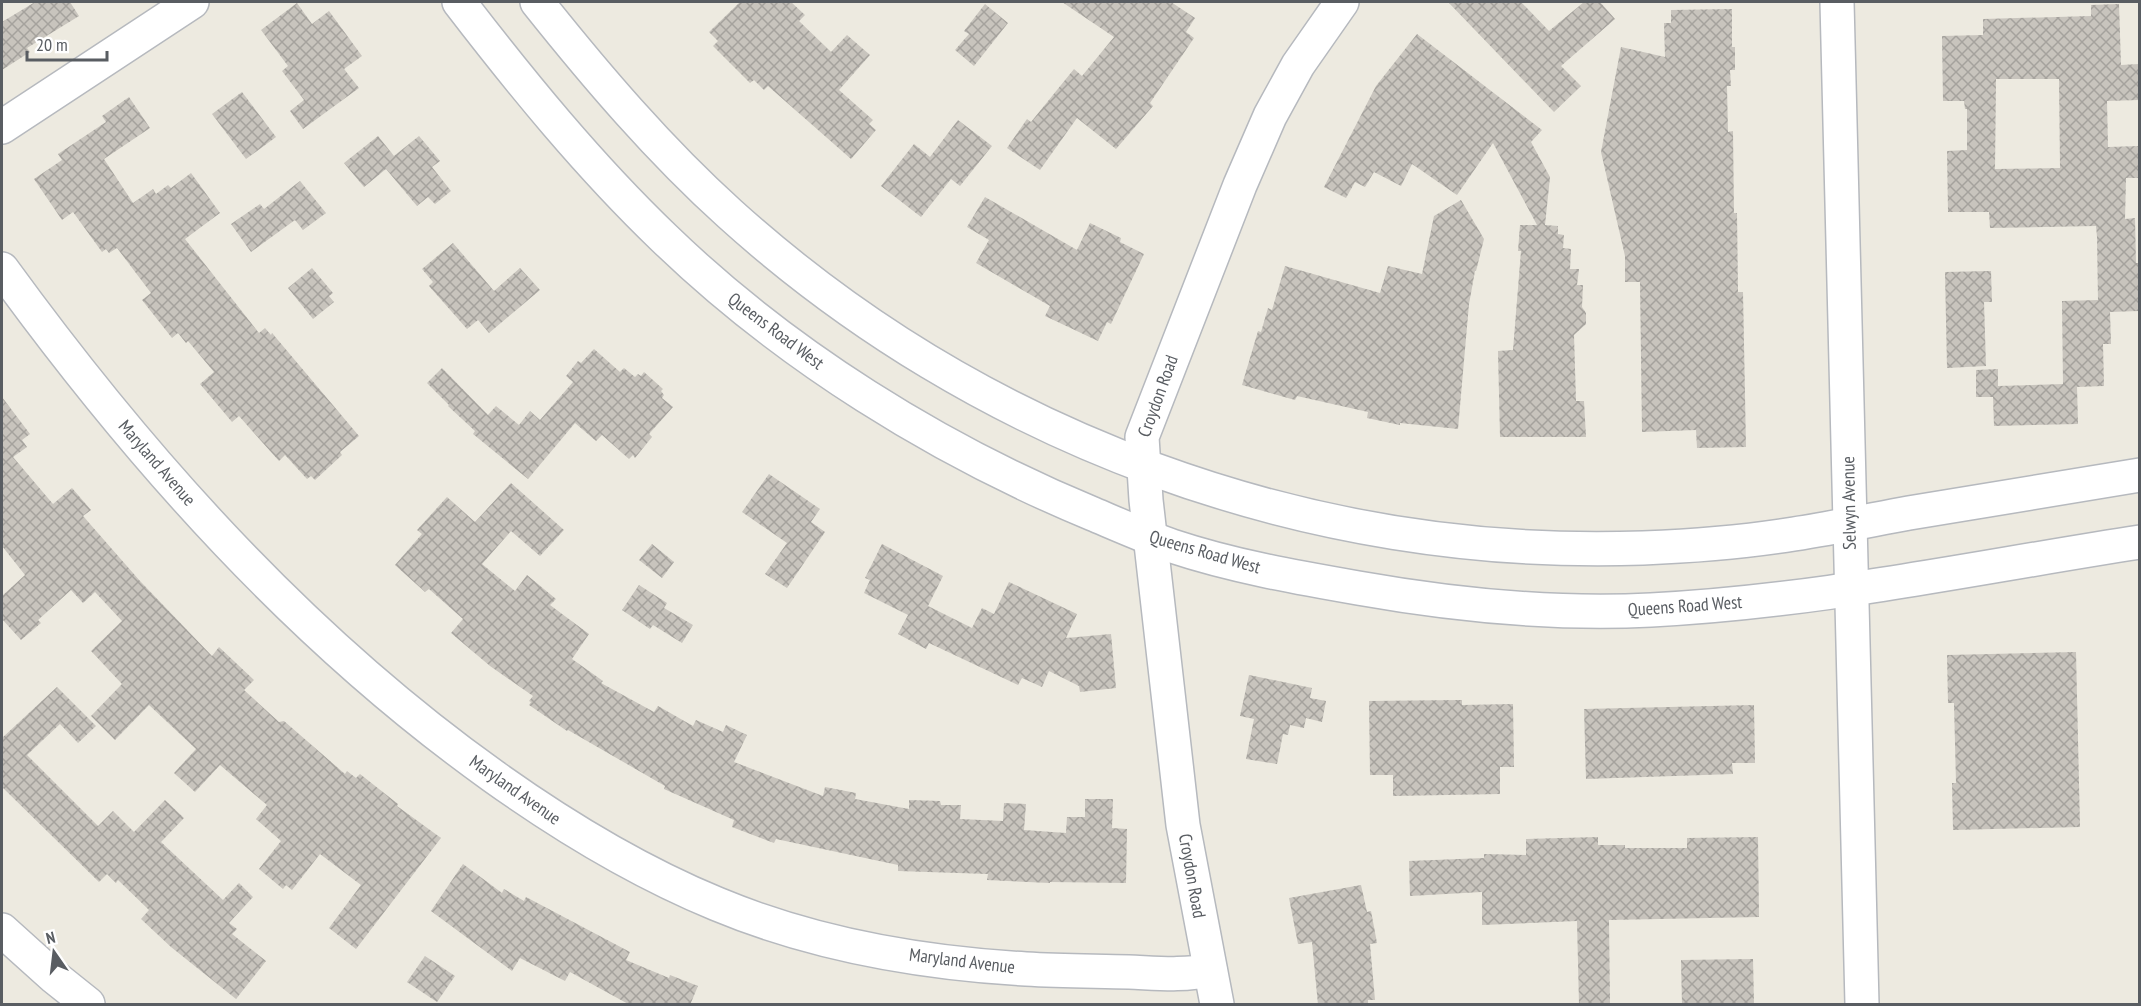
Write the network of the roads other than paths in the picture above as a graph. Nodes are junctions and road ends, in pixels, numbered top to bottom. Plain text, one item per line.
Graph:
1 (192, 2) edge
2 (459, 2) edge
3 (537, 2) edge
4 (1342, 2) edge
5 (1837, 2) edge
6 (2, 127) edge
7 (2, 269) edge
8 (1142, 465) junction
9 (2139, 475) edge
10 (1850, 525) junction
11 (1150, 537) junction
12 (2139, 542) edge
13 (1851, 589) junction
14 (2, 930) edge
15 (1210, 970) junction
16 (88, 1005) edge
17 (1217, 1005) edge
18 (1862, 1005) edge

1 - 6 street
2 - 11 street, Queens Road West
3 - 8 street
4 - 8 street, Croydon Road
5 - 10 street, Selwyn Avenue
7 - 15 street, Maryland Avenue
8 - 10 street
8 - 11 street, Croydon Road
9 - 10 street
10 - 13 street, Selwyn Avenue
11 - 13 street, Queens Road West
11 - 15 street, Croydon Road
12 - 13 street, Queens Road West
13 - 18 street, Selwyn Avenue
14 - 16 street
15 - 17 street, Croydon Road

